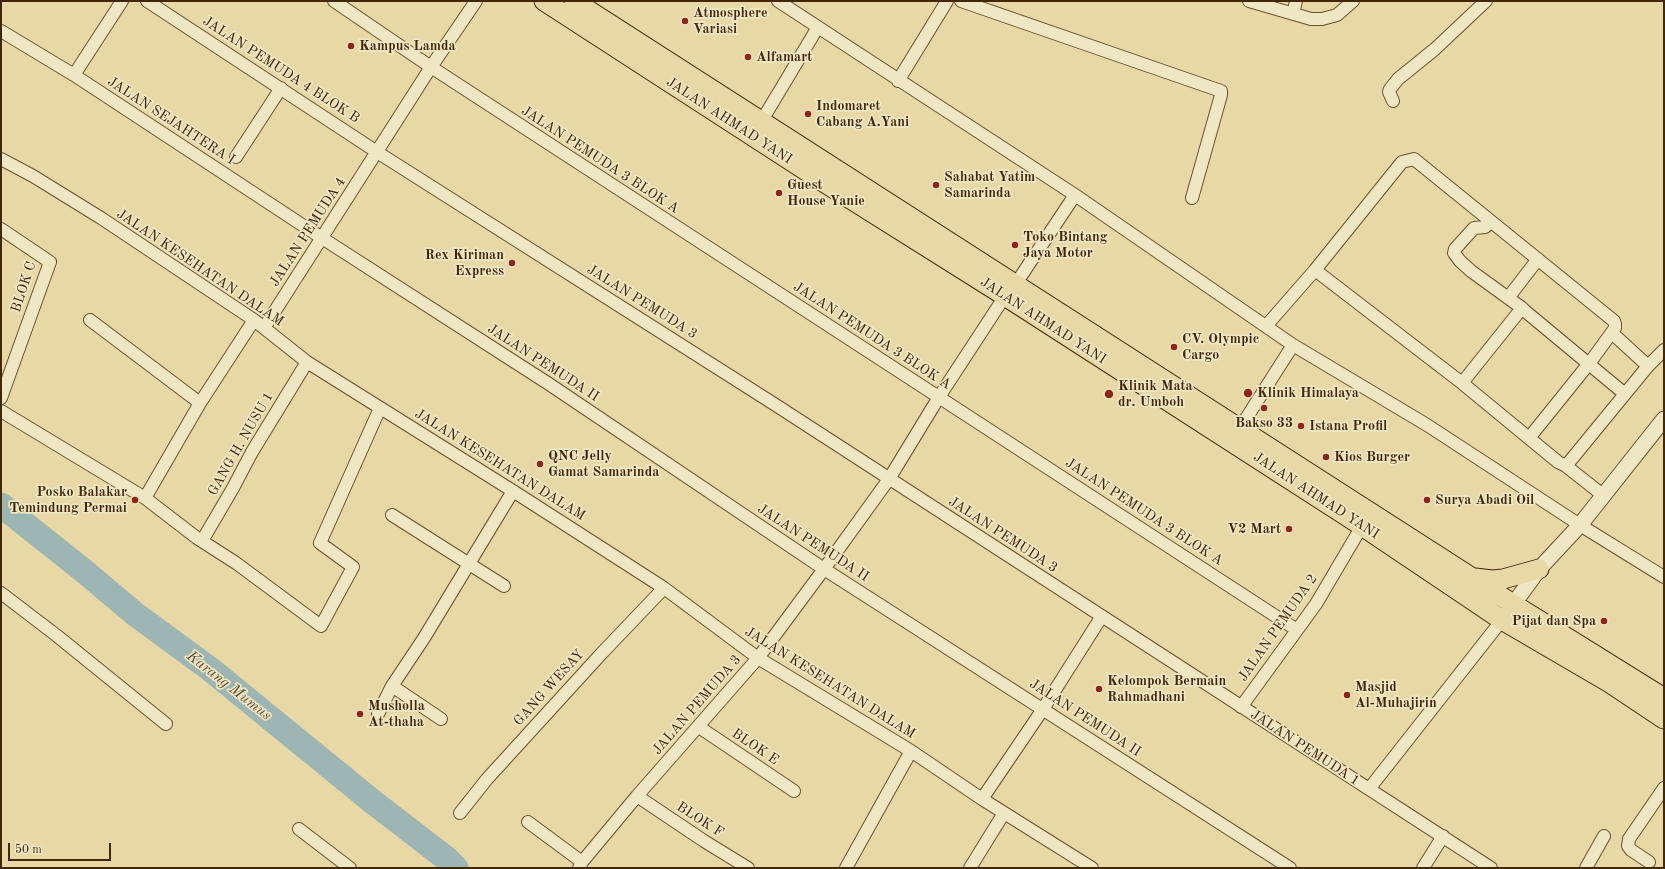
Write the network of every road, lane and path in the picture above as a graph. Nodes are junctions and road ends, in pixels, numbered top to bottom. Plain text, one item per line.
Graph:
1 (122, 1) edge
2 (147, 1) edge
3 (334, 1) edge
4 (476, 1) edge
5 (544, 1) edge
6 (574, 1) edge
7 (778, 1) edge
8 (947, 1) edge
9 (961, 1) edge
10 (1248, 1) edge
11 (1296, 1) edge
12 (1353, 1) edge
13 (1486, 1) edge
14 (1293, 14) junction
15 (818, 27) junction
16 (1, 32) edge
17 (431, 67) junction
18 (74, 75) junction
19 (898, 81) junction
20 (282, 88) junction
21 (1393, 100) dead end
22 (762, 122) junction
23 (377, 152) junction
24 (236, 157) dead end
25 (1, 159) edge
26 (1075, 195) junction
27 (1192, 198) dead end
28 (1491, 222) junction
29 (1, 229) edge
30 (322, 238) junction
31 (1538, 259) junction
32 (1315, 270) junction
33 (1010, 290) junction
34 (1508, 298) junction
35 (1522, 308) junction
36 (90, 320) dead end
37 (254, 320) junction
38 (1266, 326) junction
39 (264, 328) junction
40 (1612, 333) junction
41 (1293, 345) junction
42 (1664, 350) edge
43 (307, 362) junction
44 (1589, 364) junction
45 (1648, 366) junction
46 (1462, 383) junction
47 (1625, 394) junction
48 (939, 397) junction
49 (1, 398) edge
50 (200, 403) junction
51 (380, 408) junction
52 (1, 411) edge
53 (1664, 419) edge
54 (1240, 428) junction
55 (1530, 438) junction
56 (1566, 466) junction
57 (889, 479) junction
58 (513, 490) junction
59 (1604, 496) junction
60 (145, 498) junction
61 (392, 515) dead end
62 (1362, 526) junction
63 (1580, 526) junction
64 (202, 541) junction
65 (470, 563) junction
66 (824, 569) junction
67 (1539, 570) junction
68 (1473, 577) junction
69 (1664, 577) edge
70 (504, 586) dead end
71 (664, 588) junction
72 (1, 593) edge
73 (1513, 604) junction
74 (1102, 616) junction
75 (1502, 620) junction
76 (1297, 630) junction
77 (758, 658) junction
78 (392, 686) junction
79 (1664, 698) edge
80 (1241, 707) junction
81 (1043, 709) junction
82 (378, 714) dead end
83 (441, 719) dead end
84 (1664, 719) edge
85 (166, 724) dead end
86 (699, 727) junction
87 (911, 751) junction
88 (1664, 788) edge
89 (1369, 789) junction
90 (794, 791) dead end
91 (637, 796) junction
92 (982, 799) junction
93 (1004, 812) junction
94 (460, 813) dead end
95 (528, 822) dead end
96 (299, 829) dead end
97 (1443, 836) junction
98 (1604, 836) dead end
99 (1649, 862) dead end
100 (580, 866) edge
101 (350, 868) edge
102 (748, 868) edge
103 (846, 868) edge
104 (970, 868) edge
105 (1092, 868) edge
106 (1290, 868) edge
107 (1423, 868) edge
108 (1491, 868) edge
109 (1586, 868) edge

1 - 18 street
2 - 20 street, JALAN PEMUDA 4 BLOK B
3 - 17 street, JALAN PEMUDA 3 BLOK A
4 - 17 street, JALAN PEMUDA 4
5 - 33 main road, JALAN AHMAD YANI
6 - 22 main road, JALAN AHMAD YANI
7 - 15 street
8 - 19 street
9 - 27 street
10 - 14 street
11 - 14 street
12 - 14 street
13 - 21 street
15 - 19 street
15 - 22 street
16 - 18 street, JALAN SEJAHTERA I
17 - 23 street, JALAN PEMUDA 4
17 - 48 street, JALAN PEMUDA 3 BLOK A
18 - 30 street, JALAN SEJAHTERA I
19 - 26 street
20 - 23 street, JALAN PEMUDA 4 BLOK B
20 - 24 street
22 - 33 main road, JALAN AHMAD YANI
23 - 30 street, JALAN PEMUDA 4
23 - 57 street, JALAN PEMUDA 3
25 - 37 street, JALAN KESEHATAN DALAM
26 - 33 street, JALAN PEMUDA 3
26 - 38 street
28 - 31 street
28 - 32 street
28 - 34 street
29 - 49 street, BLOK C
30 - 39 street, JALAN PEMUDA 4
30 - 66 street, JALAN PEMUDA II
31 - 34 street
31 - 40 street
32 - 38 street
32 - 46 street
33 - 48 street, JALAN PEMUDA 3
33 - 54 main road, JALAN AHMAD YANI
33 - 62 main road, JALAN AHMAD YANI
34 - 35 street
35 - 44 street
35 - 46 street
36 - 50 street
37 - 39 street, JALAN KESEHATAN DALAM
37 - 50 street
38 - 41 street
39 - 43 street, JALAN KESEHATAN DALAM
40 - 44 street
40 - 45 street
41 - 54 street
41 - 63 street
42 - 45 street
43 - 51 street, JALAN KESEHATAN DALAM
43 - 64 street, GANG H. NUSU 1
44 - 47 street
44 - 55 street
45 - 47 street
46 - 55 street
47 - 56 street
48 - 57 street, JALAN PEMUDA 3
48 - 76 street, JALAN PEMUDA 3 BLOK A
50 - 60 street
51 - 58 street, JALAN KESEHATAN DALAM
51 - 64 street
52 - 60 street
53 - 59 street, JALAN PEMUDA 1
54 - 68 main road, JALAN AHMAD YANI
55 - 56 street
56 - 59 street
57 - 66 street, JALAN PEMUDA 3
57 - 74 street, JALAN PEMUDA 3
58 - 65 street
58 - 71 street, JALAN KESEHATAN DALAM
59 - 63 street, JALAN PEMUDA 1
60 - 64 street
61 - 65 street
62 - 75 main road, JALAN AHMAD YANI
62 - 76 street, JALAN PEMUDA 2
63 - 67 street, JALAN PEMUDA 1
63 - 69 street
65 - 70 street
65 - 78 street
66 - 77 street, JALAN PEMUDA 3
66 - 81 street, JALAN PEMUDA II
67 - 68 main road
67 - 73 street, JALAN PEMUDA 1
68 - 73 main road, JALAN AHMAD YANI
71 - 77 street, JALAN KESEHATAN DALAM
71 - 94 street, GANG WESAY
72 - 85 street
73 - 75 street, JALAN PEMUDA 1
73 - 79 main road, JALAN AHMAD YANI
74 - 80 street
74 - 81 street
75 - 84 main road, JALAN AHMAD YANI
75 - 89 street, JALAN PEMUDA 1
76 - 80 street, JALAN PEMUDA 2
77 - 86 street, JALAN PEMUDA 3
77 - 87 street, JALAN KESEHATAN DALAM
78 - 82 street
78 - 83 street
80 - 89 street, JALAN PEMUDA 1
81 - 92 street
81 - 106 street, JALAN PEMUDA II
86 - 90 street, BLOK E
86 - 91 street, JALAN PEMUDA 3
87 - 92 street, JALAN KESEHATAN DALAM
87 - 103 street
88 - 99 street
89 - 97 street, JALAN PEMUDA 1
91 - 100 street, JALAN PEMUDA 3
91 - 102 street, BLOK F
92 - 93 street, JALAN KESEHATAN DALAM
93 - 104 street
93 - 105 street, JALAN KESEHATAN DALAM
95 - 100 street
96 - 101 street
97 - 107 street
97 - 108 street, JALAN PEMUDA 1
98 - 109 street

